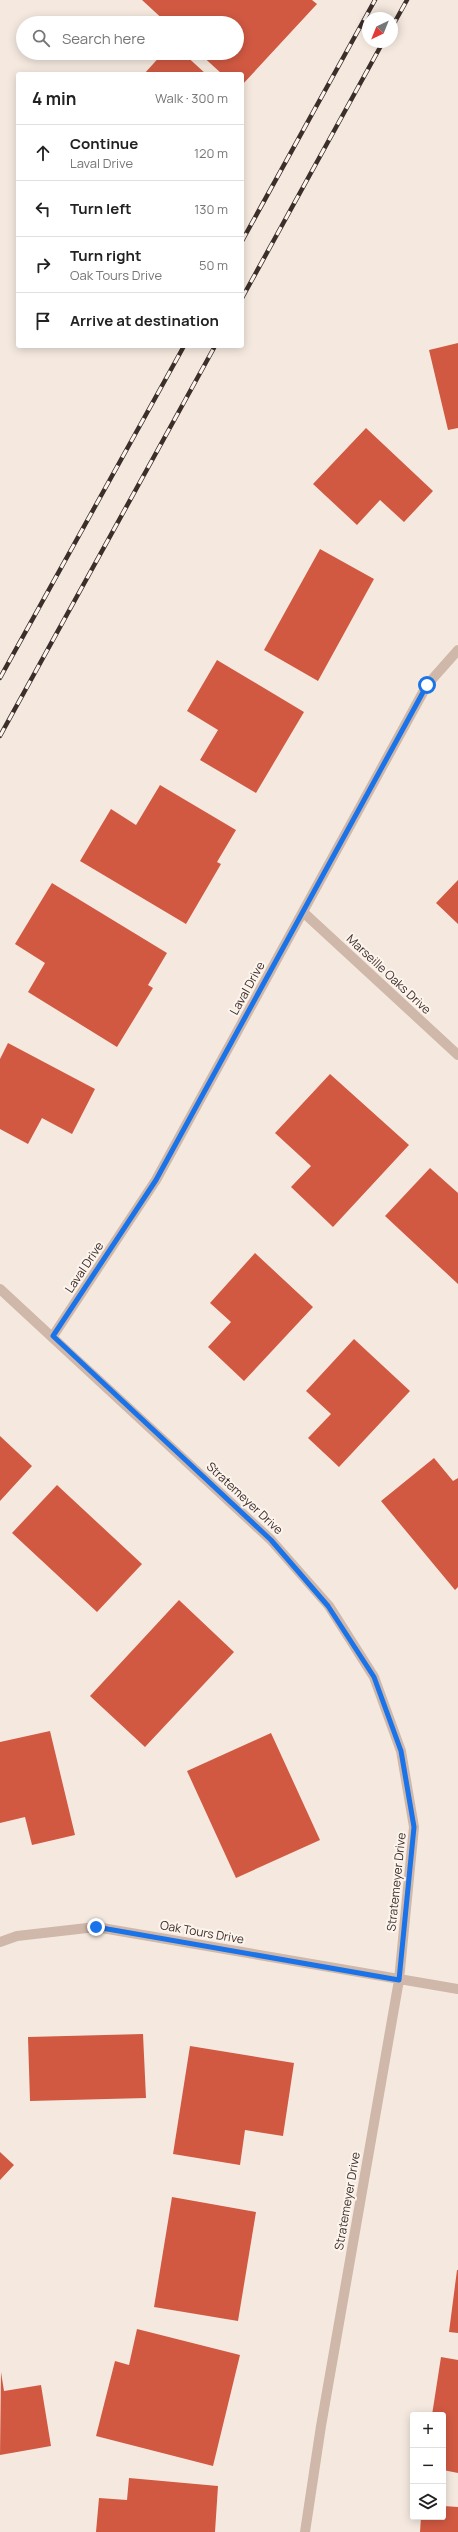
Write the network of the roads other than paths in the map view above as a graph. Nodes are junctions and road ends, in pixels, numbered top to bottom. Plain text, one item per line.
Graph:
1 (458, 650) edge
2 (303, 912) junction
3 (458, 1055) edge
4 (0, 1289) edge
5 (53, 1336) junction
6 (0, 1942) edge
7 (399, 1980) junction
8 (458, 1989) edge
9 (305, 2532) edge

1 - 2 street, Laval Drive
2 - 3 street, Marseille Oaks Drive
2 - 5 street, Laval Drive
4 - 5 street, Stratemeyer Drive
5 - 7 street, Stratemeyer Drive
6 - 7 street, Oak Tours Drive
7 - 8 street
7 - 9 street, Stratemeyer Drive

